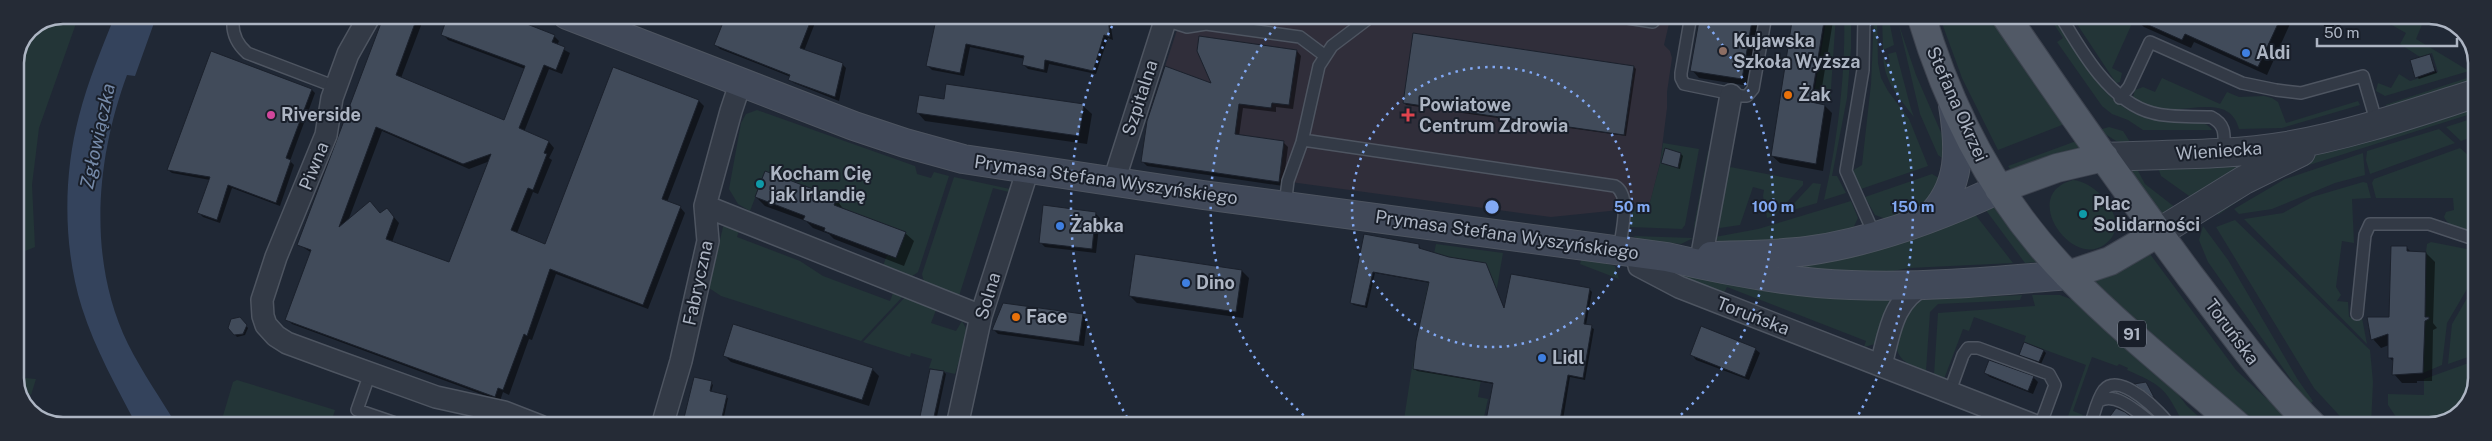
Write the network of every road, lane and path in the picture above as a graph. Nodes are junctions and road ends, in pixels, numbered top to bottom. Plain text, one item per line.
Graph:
1 (233, 24) edge
2 (365, 24) edge
3 (1164, 24) edge
4 (1180, 24) edge
5 (1206, 24) edge
6 (1206, 24) edge
7 (1360, 24) edge
8 (1689, 24) edge
9 (1764, 24) edge
10 (1864, 24) edge
11 (1924, 24) edge
12 (2011, 24) edge
13 (2066, 24) edge
14 (624, 25) edge
15 (1324, 55) junction
16 (741, 82) junction
17 (336, 87) junction
18 (1731, 95) junction
19 (2468, 96) edge
20 (2120, 98) junction
21 (1952, 101) junction
22 (2377, 124) junction
23 (2334, 137) junction
24 (1303, 140) junction
25 (2224, 152) junction
26 (2104, 157) junction
27 (1028, 169) junction
28 (1114, 181) junction
29 (1999, 189) junction
30 (1285, 205) junction
31 (705, 206) junction
32 (1929, 218) junction
33 (2158, 233) junction
34 (1875, 236) junction
35 (2468, 237) edge
36 (1629, 252) junction
37 (1701, 260) junction
38 (2068, 275) junction
39 (1926, 283) junction
40 (2358, 314) dead end
41 (981, 316) junction
42 (1881, 365) junction
43 (364, 371) junction
44 (1950, 391) junction
45 (2099, 401) junction
46 (378, 417) edge
47 (517, 417) edge
48 (665, 417) edge
49 (959, 417) edge
50 (2015, 417) edge
51 (2042, 417) edge
52 (2093, 417) edge
53 (2143, 417) edge
54 (2163, 417) edge
55 (2224, 417) edge
56 (2305, 417) edge

1 - 17 lane
2 - 17 street, Piwna
3 - 28 street, Szpitalna
4 - 5 lane
6 - 15 lane
7 - 15 lane
8 - 18 lane
9 - 18 lane
10 - 34 lane
11 - 21 main road, Stefana Okrzei / 91
12 - 26 main road
13 - 20 lane
14 - 16 main road, Prymasa Stefana Wyszyńskiego
15 - 24 lane
16 - 27 main road, Prymasa Stefana Wyszyńskiego
16 - 31 street, Fabryczna
17 - 43 street, Piwna
18 - 37 street
19 - 22 street, Wieniecka
20 - 22 lane
20 - 25 lane
21 - 29 main road, Stefana Okrzei / 91
21 - 32 main road
22 - 23 street, Wieniecka
23 - 25 street, Wieniecka
23 - 33 street, Wieniecka
24 - 30 lane
24 - 36 lane
25 - 26 street, Wieniecka
26 - 29 main road
26 - 33 main road
27 - 28 main road, Prymasa Stefana Wyszyńskiego
27 - 41 street, Solna
28 - 30 main road, Prymasa Stefana Wyszyńskiego
29 - 32 main road, Prymasa Stefana Wyszyńskiego
29 - 38 main road, 91
30 - 36 main road, Prymasa Stefana Wyszyńskiego
31 - 41 street
31 - 48 street, Fabryczna
32 - 34 main road, Prymasa Stefana Wyszyńskiego
33 - 38 main road
33 - 56 main road, Toruńska
34 - 37 main road, Prymasa Stefana Wyszyńskiego
35 - 40 lane
36 - 37 main road, Prymasa Stefana Wyszyńskiego
36 - 42 street, Toruńska
37 - 39 main road, Prymasa Stefana Wyszyńskiego
38 - 39 main road, Prymasa Stefana Wyszyńskiego
38 - 55 main road, 91
39 - 42 street
41 - 49 street, Solna
42 - 44 street, Toruńska
43 - 46 lane
43 - 47 street, Piwna
44 - 50 street, Toruńska
44 - 51 lane
45 - 52 lane
45 - 53 lane
45 - 54 lane

